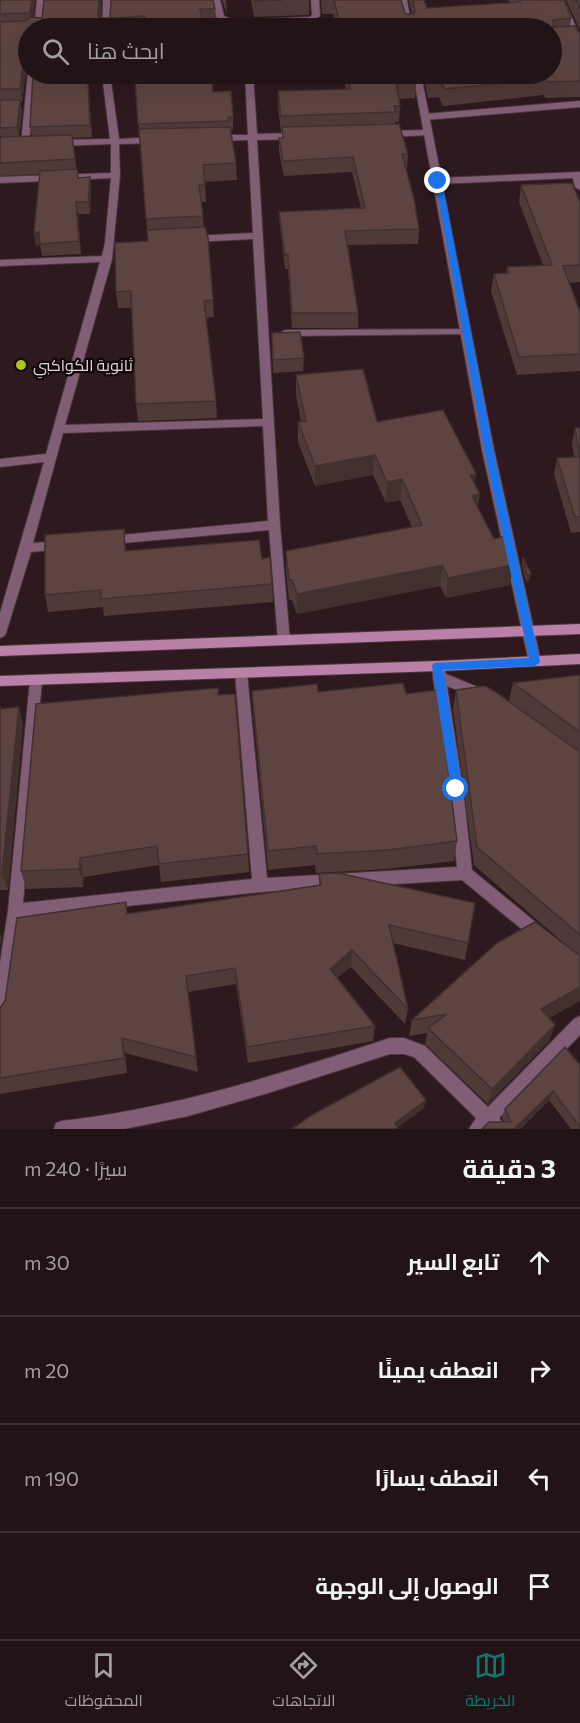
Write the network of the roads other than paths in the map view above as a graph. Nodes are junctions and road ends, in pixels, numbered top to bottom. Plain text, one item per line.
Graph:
1 (41, 0) edge
2 (107, 0) edge
3 (216, 0) edge
4 (315, 0) edge
5 (403, 0) edge
6 (560, 0) edge
7 (39, 18) edge
8 (106, 18) edge
9 (221, 18) edge
10 (313, 18) edge
11 (406, 18) edge
12 (575, 40) edge
13 (29, 84) edge
14 (110, 84) edge
15 (249, 84) edge
16 (419, 84) edge
17 (580, 104) edge
18 (425, 117) junction
19 (427, 133) junction
20 (381, 134) edge
21 (311, 136) edge
22 (252, 137) junction
23 (207, 138) edge
24 (161, 140) edge
25 (115, 141) junction
26 (48, 143) edge
27 (36, 144) edge
28 (116, 175) junction
29 (578, 175) edge
30 (0, 180) edge
31 (438, 181) junction
32 (580, 187) edge
33 (257, 236) junction
34 (178, 240) edge
35 (107, 259) junction
36 (0, 263) edge
37 (466, 332) junction
38 (263, 334) junction
39 (268, 422) junction
40 (60, 429) junction
41 (52, 457) junction
42 (0, 463) edge
43 (274, 525) junction
44 (97, 541) edge
45 (74, 544) edge
46 (26, 548) junction
47 (580, 629) edge
48 (530, 630) junction
49 (0, 633) edge
50 (284, 641) junction
51 (0, 651) edge
52 (580, 659) edge
53 (535, 662) junction
54 (438, 671) junction
55 (241, 673) junction
56 (36, 680) junction
57 (0, 681) edge
58 (497, 704) edge
59 (465, 873) junction
60 (260, 885) junction
61 (15, 912) junction
62 (554, 946) edge
63 (0, 1016) edge
64 (580, 1024) edge
65 (488, 1125) edge
66 (62, 1129) edge

1 - 7 street
2 - 8 street
3 - 9 street
4 - 10 street
5 - 11 street
6 - 12 street
13 - 27 street
14 - 25 street
15 - 22 street
16 - 18 street
17 - 18 street
18 - 19 street
19 - 20 street
19 - 31 street
21 - 22 street
22 - 23 street
22 - 33 street
24 - 25 street
25 - 26 street
25 - 28 street
28 - 30 street
28 - 35 street
29 - 31 street
29 - 32 street
31 - 37 street
33 - 34 street
33 - 38 street
35 - 36 street
35 - 40 street
37 - 38 street
37 - 48 street
38 - 39 street
39 - 40 street
39 - 43 street
40 - 41 street
41 - 42 street
41 - 46 street
43 - 44 street
43 - 50 street
45 - 46 street
46 - 49 street
47 - 48 main road
48 - 50 main road
48 - 53 street
50 - 51 main road
52 - 53 main road
53 - 54 main road
54 - 55 main road
54 - 58 street
54 - 59 street
55 - 56 main road
55 - 60 street
56 - 57 main road
56 - 61 street
59 - 60 street
59 - 62 street
60 - 61 street
61 - 63 street
64 - 65 street
65 - 66 street

